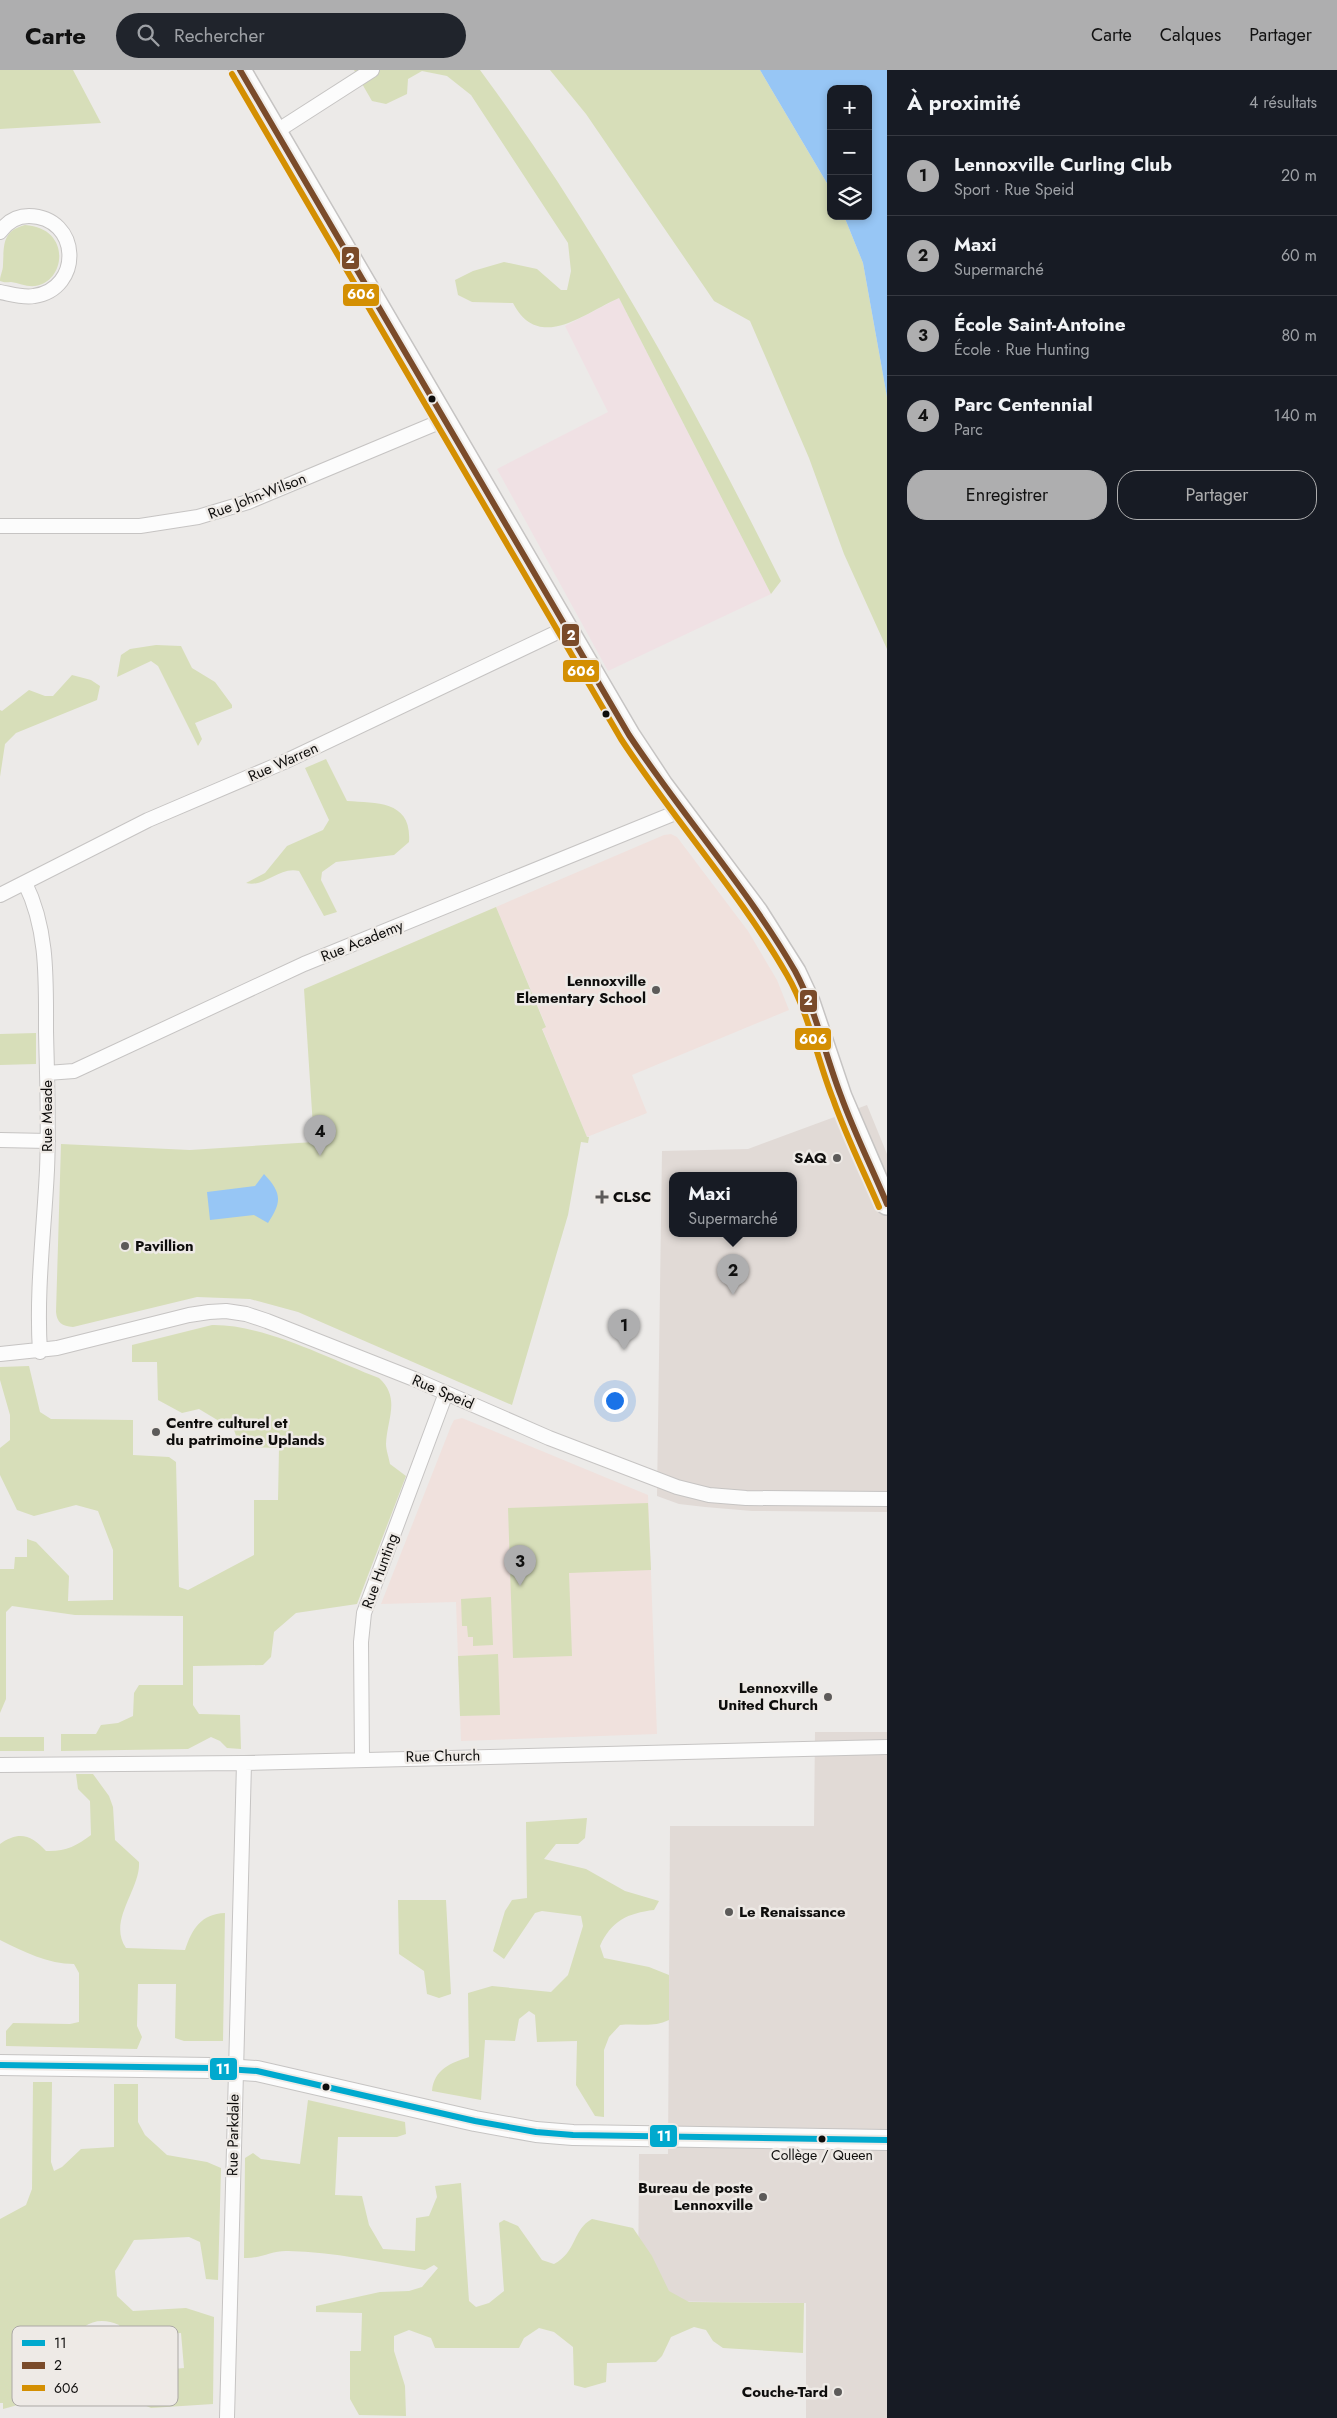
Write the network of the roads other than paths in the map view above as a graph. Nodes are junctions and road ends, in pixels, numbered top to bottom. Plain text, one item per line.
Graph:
1 (240, 70) edge
2 (372, 70) edge
3 (276, 131) junction
4 (0, 232) edge
5 (0, 292) edge
6 (444, 420) junction
7 (0, 526) edge
8 (566, 628) junction
9 (680, 811) junction
10 (25, 883) junction
11 (0, 895) edge
12 (47, 1073) junction
13 (0, 1140) edge
14 (48, 1141) junction
15 (887, 1204) edge
16 (40, 1352) junction
17 (0, 1354) edge
18 (446, 1393) junction
19 (887, 1499) edge
20 (887, 1747) edge
21 (362, 1758) junction
22 (244, 1763) junction
23 (0, 1765) edge
24 (0, 2065) edge
25 (235, 2069) junction
26 (887, 2140) edge
27 (227, 2418) edge

1 - 3 main road
2 - 3 street
3 - 6 main road
4 - 5 street
6 - 7 street, Rue John-Wilson
6 - 8 main road
8 - 9 main road
8 - 10 street, Rue Warren
9 - 12 street, Rue Academy
9 - 15 main road
10 - 11 street, Rue Warren
10 - 12 street, Rue Meade
12 - 14 street, Rue Meade
13 - 14 street
14 - 16 street, Rue Meade
16 - 17 street, Rue Speid
16 - 18 street, Rue Speid
18 - 19 street, Rue Speid
18 - 21 street, Rue Hunting
20 - 21 street, Rue Church
21 - 22 street, Rue Church
22 - 23 street, Rue Church
22 - 25 street, Rue Parkdale
24 - 25 street
25 - 26 street
25 - 27 street, Rue Parkdale

